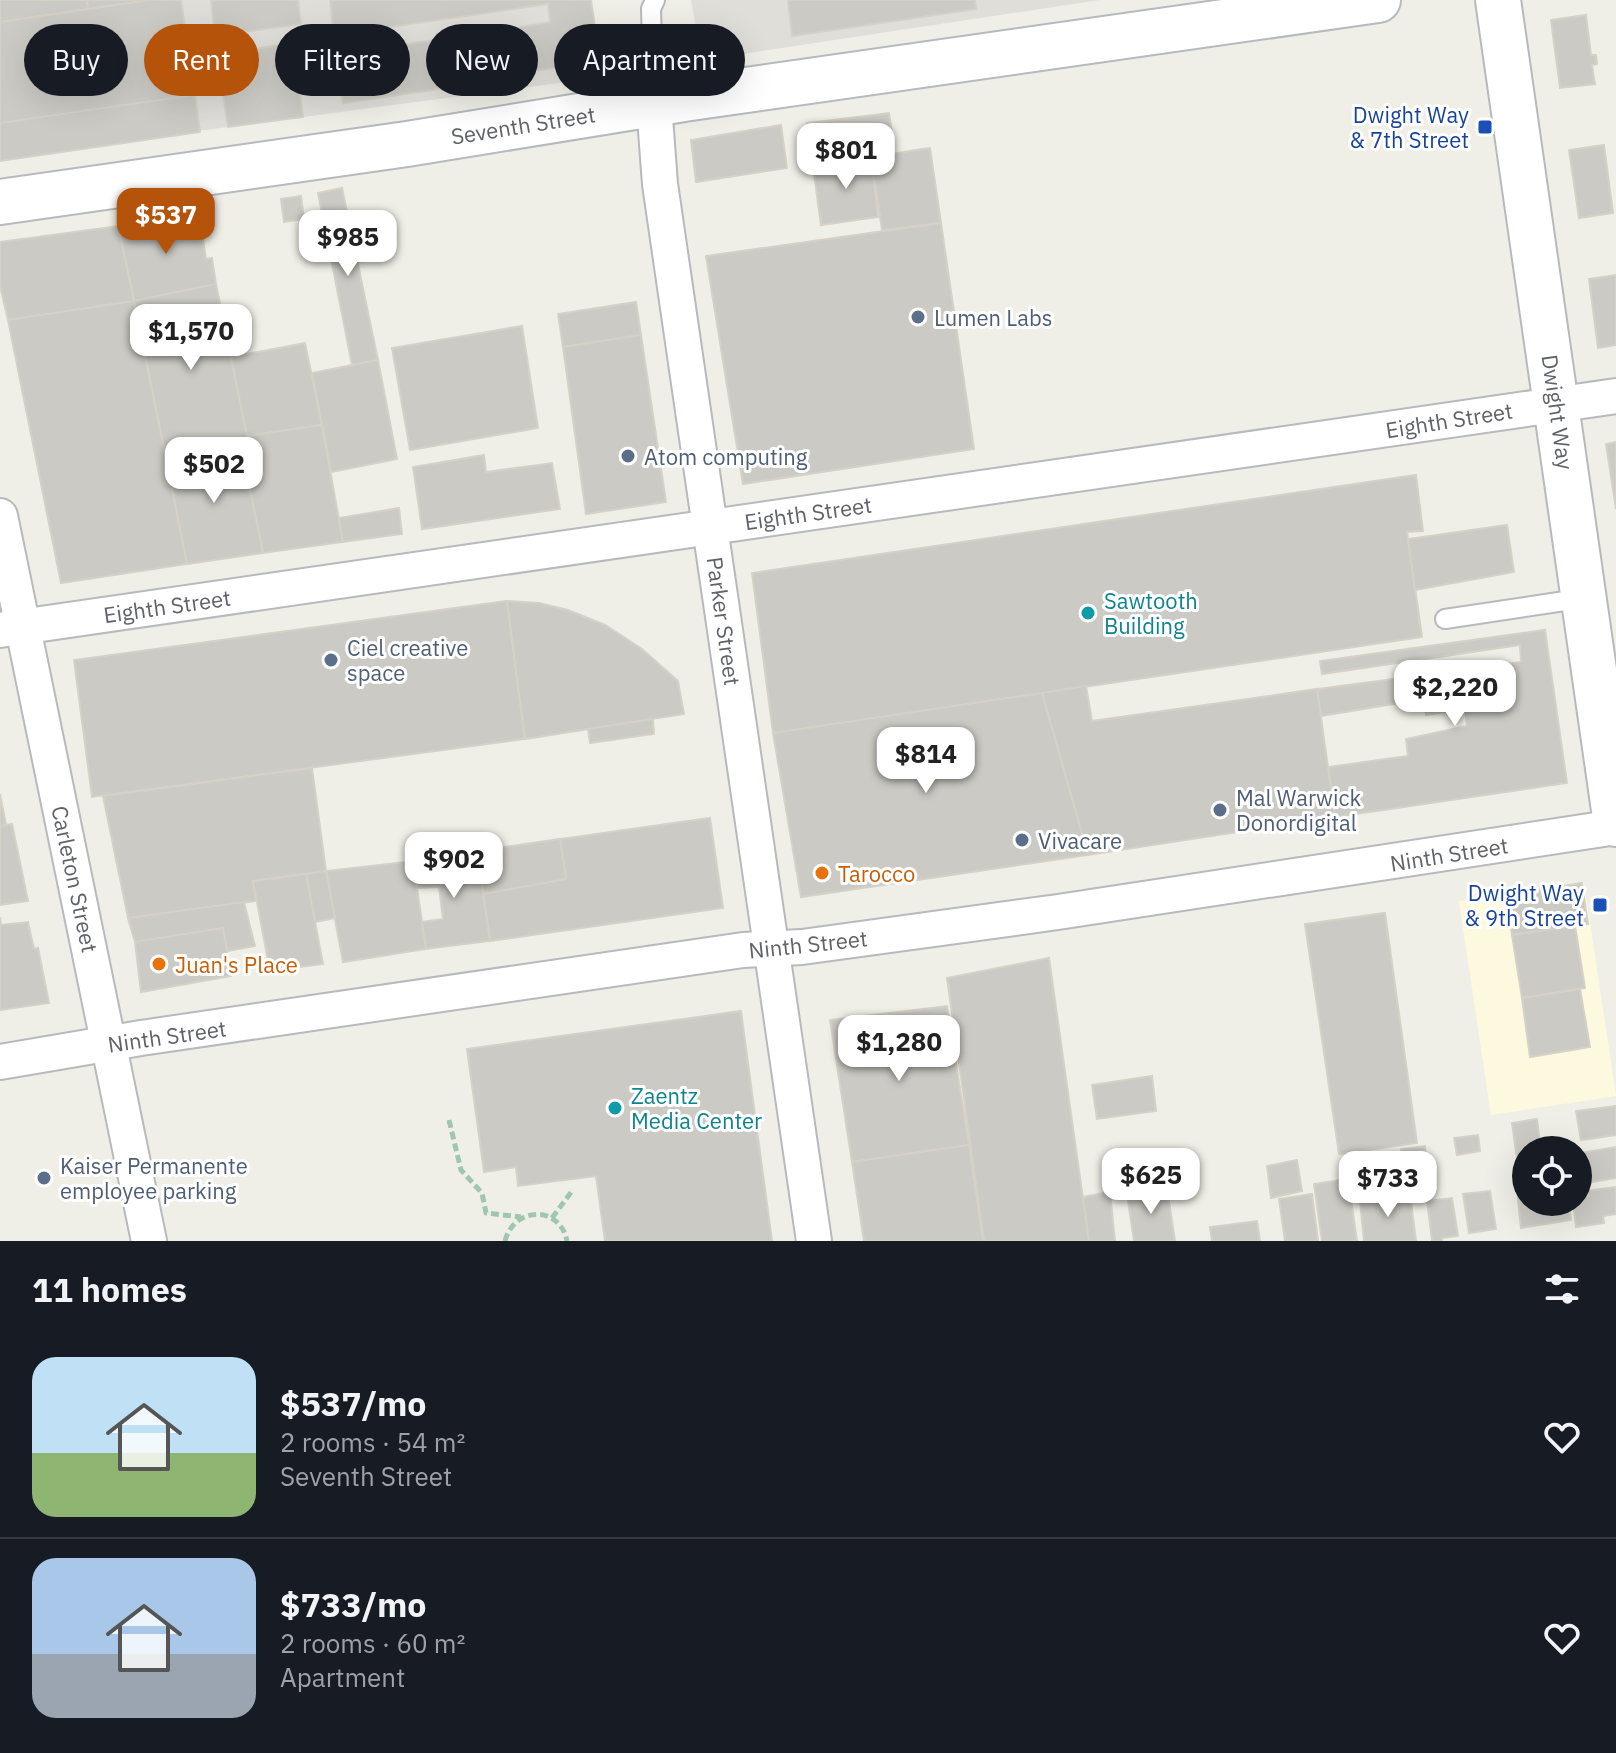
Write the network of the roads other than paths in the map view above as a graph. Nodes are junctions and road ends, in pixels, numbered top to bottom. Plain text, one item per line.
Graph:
1 (1378, 0) edge
2 (1498, 0) edge
3 (650, 2) edge
4 (654, 104) junction
5 (0, 202) edge
6 (1616, 396) edge
7 (1557, 404) junction
8 (0, 516) edge
9 (710, 527) junction
10 (1585, 598) junction
11 (1445, 619) dead end
12 (12, 629) edge
13 (1616, 825) edge
14 (772, 949) junction
15 (109, 1044) junction
16 (0, 1062) edge
17 (149, 1241) edge
18 (814, 1241) edge

1 - 4 street, Seventh Street
2 - 7 street, Dwight Way
3 - 4 lane, Parker Street
4 - 5 street, Seventh Street
4 - 9 street, Parker Street
6 - 7 street, Eighth Street
7 - 9 street, Eighth Street
7 - 10 street, Dwight Way
8 - 12 street, Carleton Street
9 - 12 street, Eighth Street
9 - 14 street, Parker Street
10 - 11 lane
10 - 13 street, Dwight Way
12 - 15 street, Carleton Street
13 - 14 street, Ninth Street
14 - 15 street, Ninth Street
14 - 18 street, Parker Street
15 - 16 street, Ninth Street
15 - 17 street, Carleton Street

